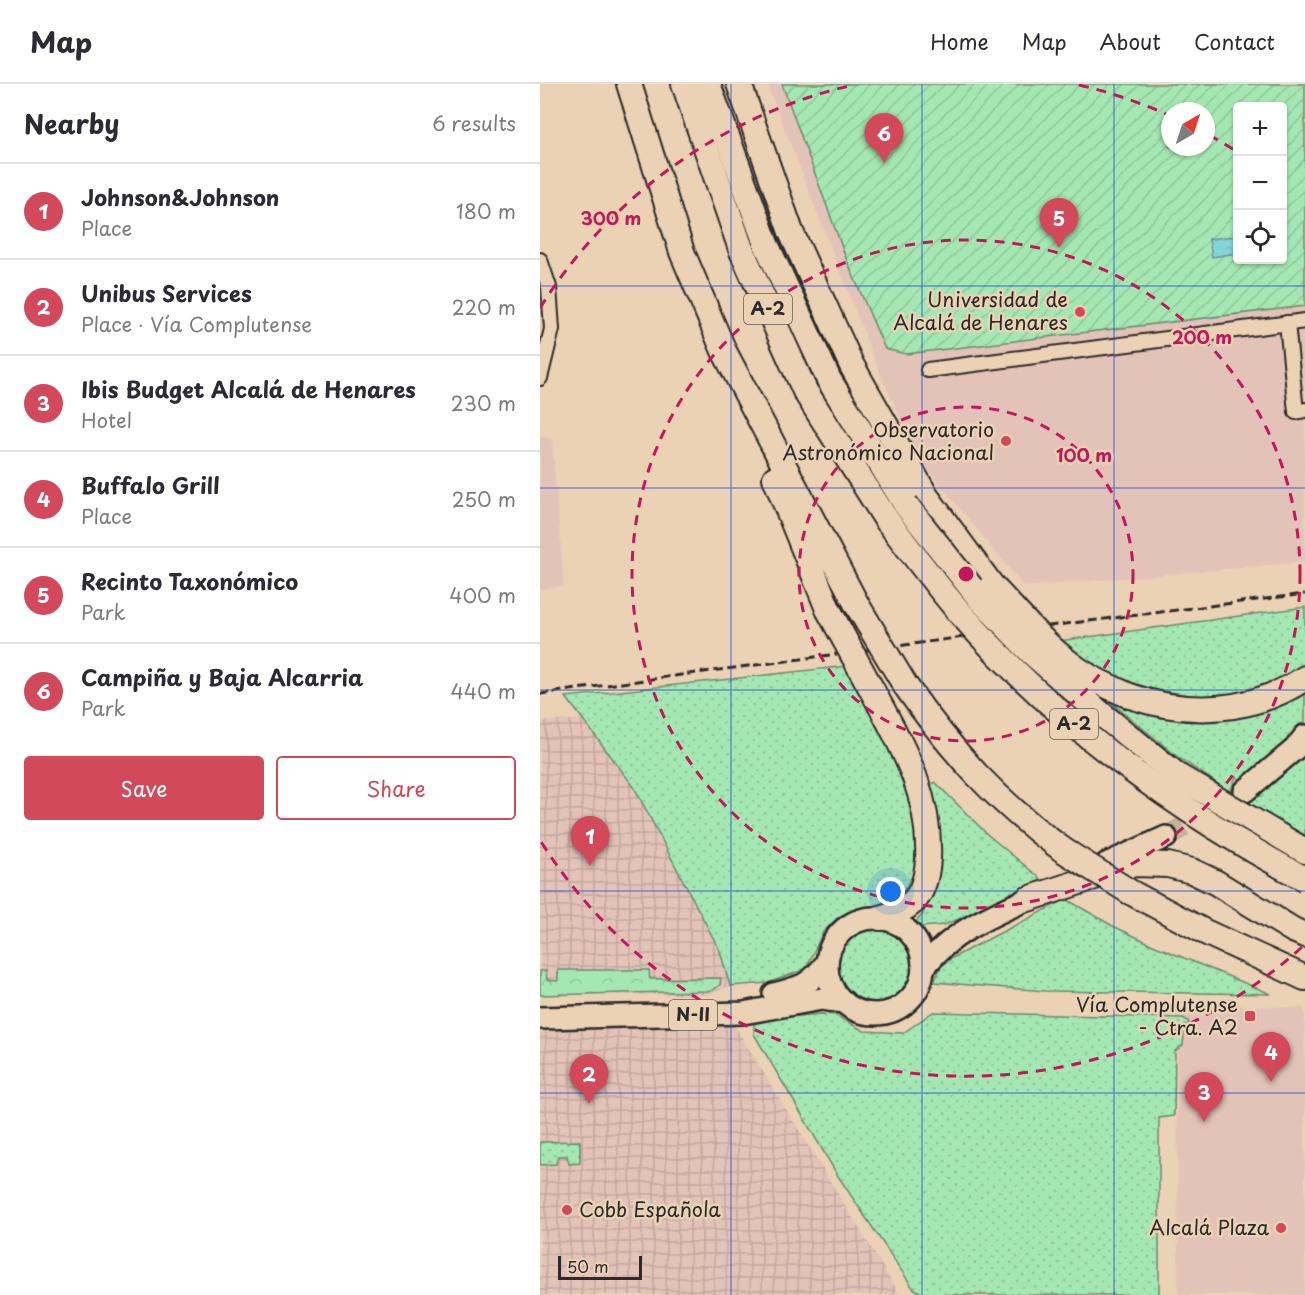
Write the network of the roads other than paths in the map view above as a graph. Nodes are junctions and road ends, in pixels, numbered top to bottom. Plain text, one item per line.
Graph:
1 (629, 84) edge
2 (684, 84) edge
3 (708, 84) edge
4 (739, 84) edge
5 (766, 244) junction
6 (540, 260) edge
7 (691, 274) junction
8 (1305, 321) edge
9 (1287, 323) junction
10 (928, 370) dead end
11 (540, 378) edge
12 (1305, 410) edge
13 (917, 500) junction
14 (1305, 678) edge
15 (1302, 743) edge
16 (1245, 791) dead end
17 (1166, 837) tunnel mouth
18 (1305, 851) edge
19 (1305, 879) edge
20 (1028, 899) junction
21 (880, 918) junction
22 (969, 927) junction
23 (907, 930) junction
24 (1305, 935) edge
25 (827, 962) junction
26 (923, 969) junction
27 (1305, 978) edge
28 (844, 1002) junction
29 (540, 1005) edge
30 (540, 1018) edge

1 - 7 highway
2 - 19 highway, A-2, bridge
3 - 5 highway, A-2
4 - 13 highway
5 - 13 highway
5 - 13 highway, A-2
6 - 11 street
7 - 21 highway, bridge
7 - 27 highway, bridge
8 - 9 street
9 - 10 street
9 - 12 street
13 - 14 highway, bridge
13 - 18 highway, A-2, bridge
15 - 16 main road
17 - 20 main road
20 - 22 main road
20 - 24 highway
21 - 23 main road
21 - 25 main road
22 - 23 main road
22 - 26 main road
23 - 26 main road
25 - 28 main road
25 - 29 main road, N-II
26 - 28 main road
28 - 30 main road, N-II

